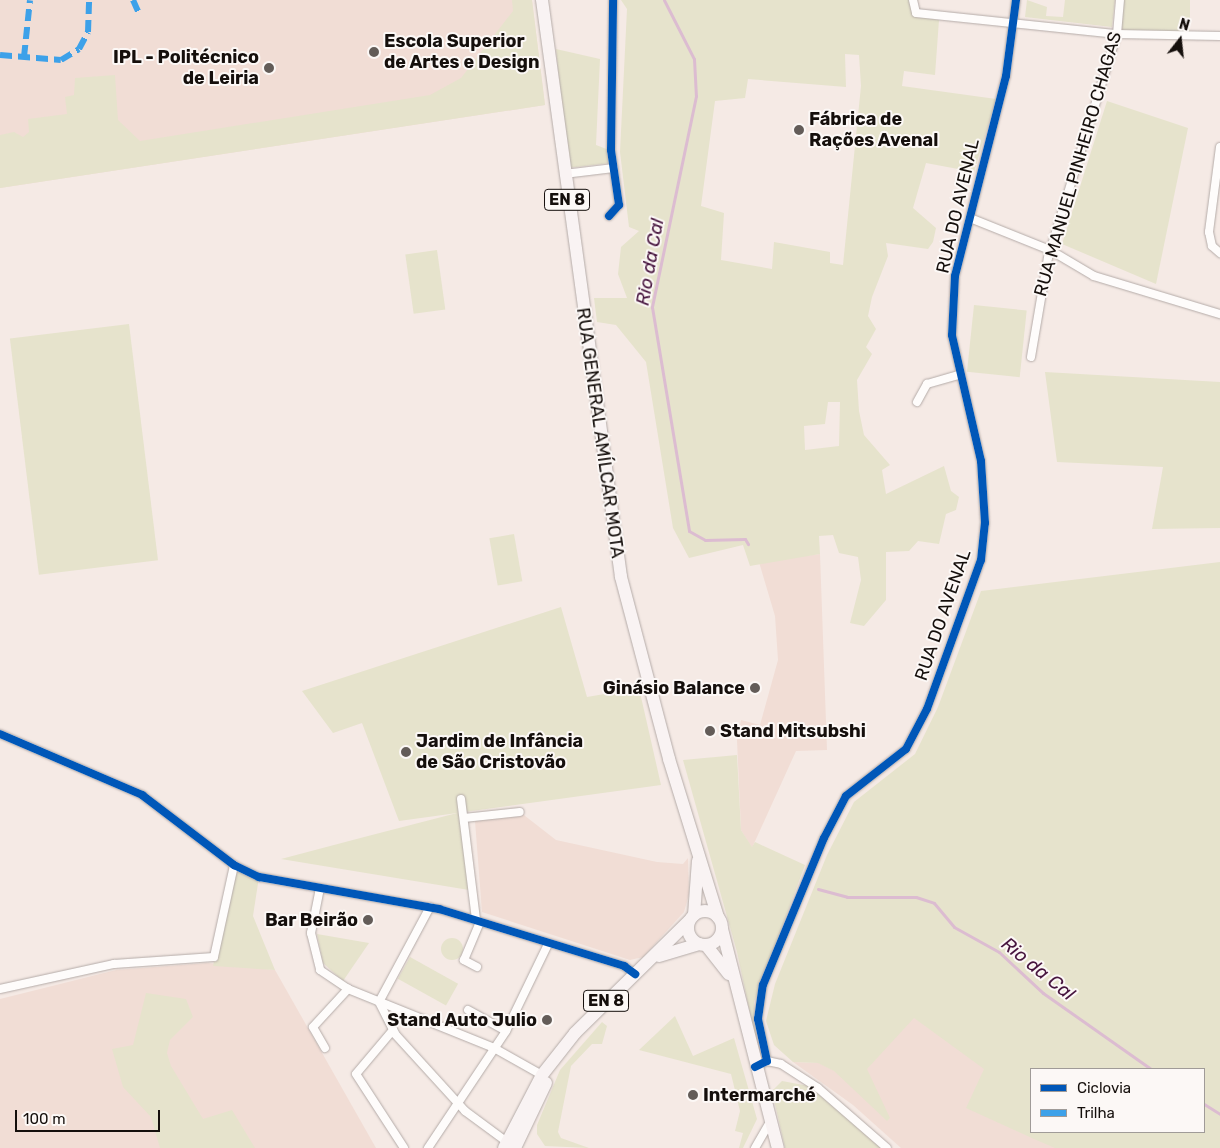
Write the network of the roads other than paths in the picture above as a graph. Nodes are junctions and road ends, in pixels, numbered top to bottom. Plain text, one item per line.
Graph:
1 (542, 0) edge
2 (613, 0) edge
3 (913, 0) edge
4 (1016, 0) edge
5 (1120, 0) edge
6 (1013, 22) junction
7 (1116, 34) junction
8 (1220, 36) edge
9 (1220, 147) edge
10 (614, 168) junction
11 (564, 174) junction
12 (609, 216) dead end
13 (970, 218) junction
14 (1050, 250) junction
15 (1220, 253) edge
16 (1220, 314) edge
17 (1031, 357) dead end
18 (959, 375) junction
19 (917, 402) dead end
20 (0, 734) edge
21 (461, 799) dead end
22 (520, 812) dead end
23 (464, 818) junction
24 (699, 859) junction
25 (234, 864) junction
26 (320, 888) junction
27 (430, 907) junction
28 (692, 918) junction
29 (478, 921) junction
30 (720, 923) junction
31 (548, 944) junction
32 (702, 944) junction
33 (654, 958) junction
34 (477, 967) dead end
35 (635, 974) junction
36 (731, 979) junction
37 (0, 989) edge
38 (348, 989) junction
39 (379, 1002) junction
40 (468, 1010) dead end
41 (393, 1030) junction
42 (506, 1031) junction
43 (325, 1048) dead end
44 (494, 1048) junction
45 (767, 1061) junction
46 (755, 1067) junction
47 (545, 1072) junction
48 (456, 1101) junction
49 (771, 1120) junction
50 (514, 1147) edge
51 (404, 1148) edge
52 (428, 1148) edge
53 (755, 1148) edge
54 (778, 1148) edge
55 (887, 1148) edge

1 - 11 main road, RUA GENERAL AMÍLCAR MOTA / EN 8
2 - 10 street
3 - 6 street
4 - 6 street, RUA DO AVENAL
5 - 7 street, RUA MANUEL PINHEIRO CHAGAS
6 - 7 street
6 - 13 street, RUA DO AVENAL
7 - 8 street
7 - 14 street, RUA MANUEL PINHEIRO CHAGAS
9 - 15 street
10 - 11 street
10 - 12 street
11 - 24 main road, RUA GENERAL AMÍLCAR MOTA / EN 8
13 - 14 street
13 - 18 street, RUA DO AVENAL
14 - 16 street
14 - 17 street, RUA MANUEL PINHEIRO CHAGAS
18 - 19 street
18 - 45 street, RUA DO AVENAL
20 - 25 street
21 - 23 street
22 - 23 street
23 - 29 street
24 - 28 main road, RUA GENERAL AMÍLCAR MOTA / EN 8
24 - 30 main road, RUA GENERAL AMÍLCAR MOTA / EN 8
25 - 26 street
25 - 37 street
26 - 27 street
26 - 38 street
27 - 29 street
27 - 39 street
28 - 30 main road
28 - 32 main road, EN 8
28 - 33 main road, EN 8
29 - 31 street
29 - 34 street
30 - 32 main road, EN 8
30 - 36 main road, RUA GENERAL AMÍLCAR MOTA
31 - 35 street
31 - 42 street
32 - 33 main road, EN 8
32 - 36 main road
33 - 35 main road, EN 8
35 - 47 main road, EN 8
36 - 46 main road, RUA GENERAL AMÍLCAR MOTA
38 - 39 street
38 - 43 street
39 - 41 street
39 - 44 street
40 - 42 street
41 - 48 street
41 - 51 street
42 - 44 street
44 - 47 street
44 - 48 street
45 - 46 street
45 - 55 street
46 - 49 main road, RUA GENERAL AMÍLCAR MOTA
47 - 50 main road, EN 8
48 - 50 street
48 - 52 street
49 - 53 street
49 - 54 main road, RUA GENERAL AMÍLCAR MOTA

